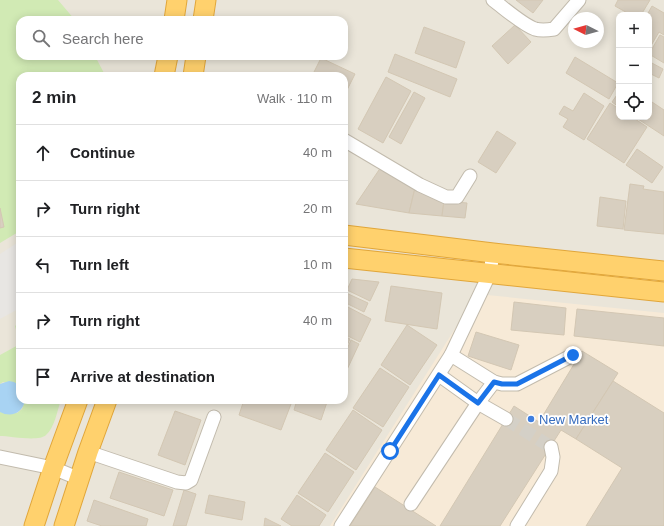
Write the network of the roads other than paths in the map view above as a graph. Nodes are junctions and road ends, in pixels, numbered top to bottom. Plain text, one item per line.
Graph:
1 (177, 0) edge
2 (206, 0) edge
3 (493, 0) edge
4 (579, 0) edge
5 (175, 16) edge
6 (204, 16) edge
7 (167, 60) edge
8 (196, 60) edge
9 (165, 72) edge
10 (194, 72) edge
11 (348, 142) edge
12 (470, 176) dead end
13 (348, 235) edge
14 (493, 253) junction
15 (348, 258) edge
16 (664, 271) edge
17 (490, 273) junction
18 (664, 292) edge
19 (451, 355) junction
20 (573, 355) dead end
21 (439, 375) junction
22 (494, 382) junction
23 (478, 403) junction
24 (77, 404) edge
25 (106, 404) edge
26 (214, 417) dead end
27 (506, 419) tunnel mouth
28 (551, 447) dead end
29 (88, 452) junction
30 (0, 457) edge
31 (53, 468) junction
32 (80, 479) junction
33 (411, 504) dead end
34 (34, 526) edge
35 (64, 526) edge
36 (341, 526) edge
37 (517, 526) edge

1 - 5 highway
2 - 6 highway
3 - 4 street
7 - 9 highway
8 - 10 highway
11 - 12 street
13 - 14 highway
14 - 16 highway
14 - 17 street
15 - 17 highway
17 - 18 highway
17 - 19 street
19 - 21 street
19 - 22 street
20 - 22 street
21 - 23 street
21 - 36 street
22 - 23 street
23 - 27 street
23 - 33 street
24 - 31 highway
25 - 29 highway
26 - 29 street
28 - 37 street
29 - 32 highway
30 - 31 street
31 - 32 street
31 - 34 highway
32 - 35 highway

